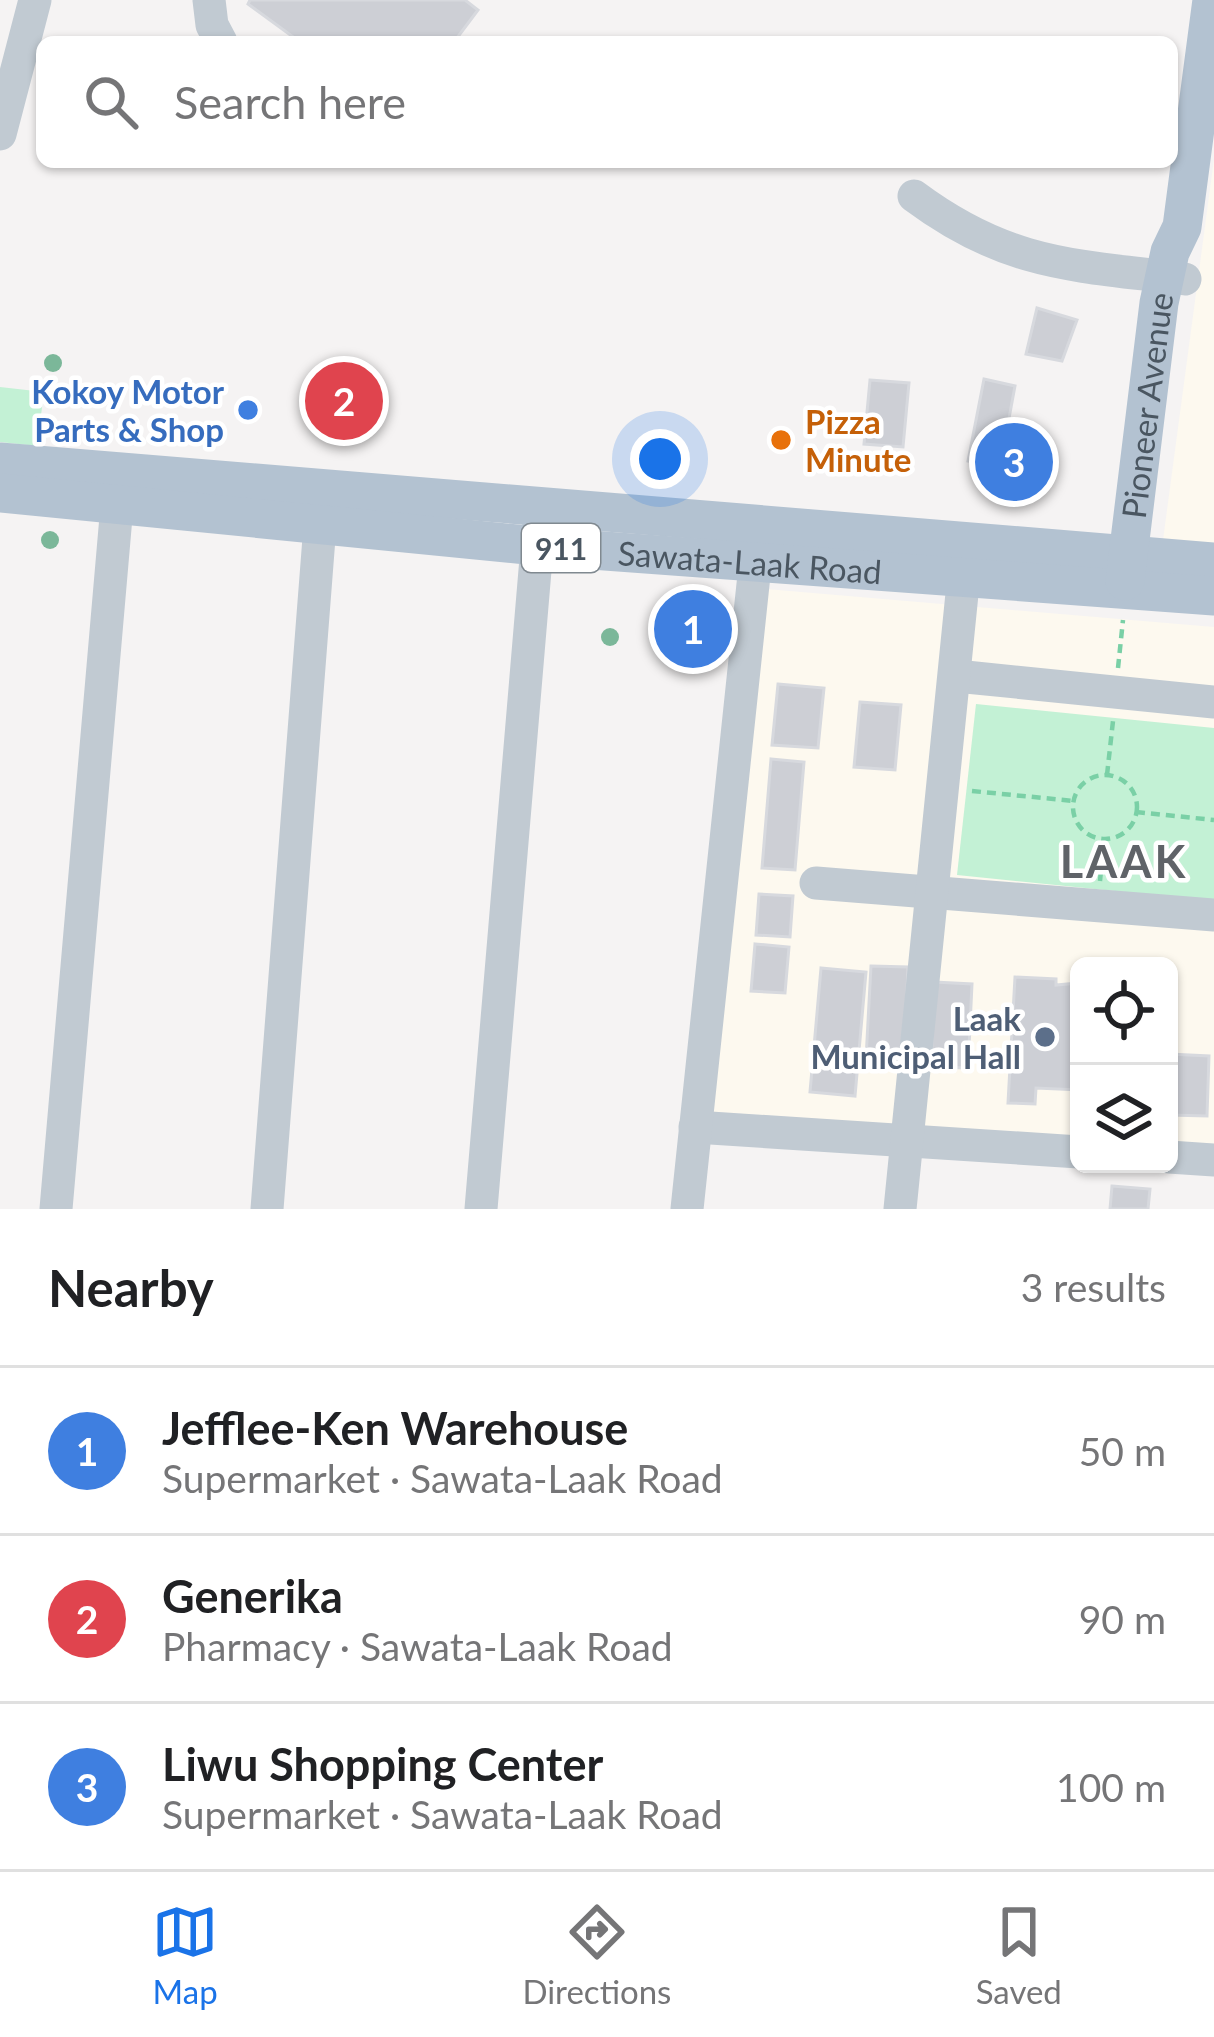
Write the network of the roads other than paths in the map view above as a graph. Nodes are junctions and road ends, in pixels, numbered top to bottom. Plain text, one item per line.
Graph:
1 (35, 0) edge
2 (208, 0) edge
3 (1212, 0) edge
4 (218, 36) edge
5 (0, 134) edge
6 (914, 196) dead end
7 (1175, 278) junction
8 (0, 462) edge
9 (118, 486) junction
10 (0, 493) edge
11 (321, 508) junction
12 (538, 527) junction
13 (757, 543) junction
14 (965, 559) junction
15 (1214, 562) edge
16 (1137, 574) junction
17 (1214, 596) edge
18 (956, 676) junction
19 (1214, 703) edge
20 (816, 883) dead end
21 (931, 894) junction
22 (1214, 915) edge
23 (695, 1127) junction
24 (905, 1141) junction
25 (1070, 1151) edge
26 (1178, 1158) edge
27 (1214, 1160) edge
28 (56, 1209) edge
29 (267, 1209) edge
30 (481, 1209) edge
31 (687, 1209) edge
32 (900, 1209) edge

1 - 5 street
2 - 4 street
3 - 7 main road, Pioneer Avenue
6 - 7 street
7 - 16 main road, Pioneer Avenue
8 - 9 main road, Sawata-Laak Road / 911
9 - 10 main road, Sawata-Laak Road / 911
9 - 11 main road, Sawata-Laak Road / 911
9 - 28 street
11 - 12 main road, Sawata-Laak Road / 911
11 - 29 street
12 - 13 main road, Sawata-Laak Road / 911
12 - 30 street
13 - 14 main road, Sawata-Laak Road / 911
13 - 23 street
14 - 16 main road, Sawata-Laak Road / 911
14 - 18 street
15 - 16 main road, Sawata-Laak Road / 911
16 - 17 main road, Sawata-Laak Road / 911
18 - 19 street
18 - 21 street
20 - 21 street
21 - 22 street
21 - 24 street
23 - 24 street
23 - 31 street
24 - 25 street
24 - 32 street
26 - 27 street

